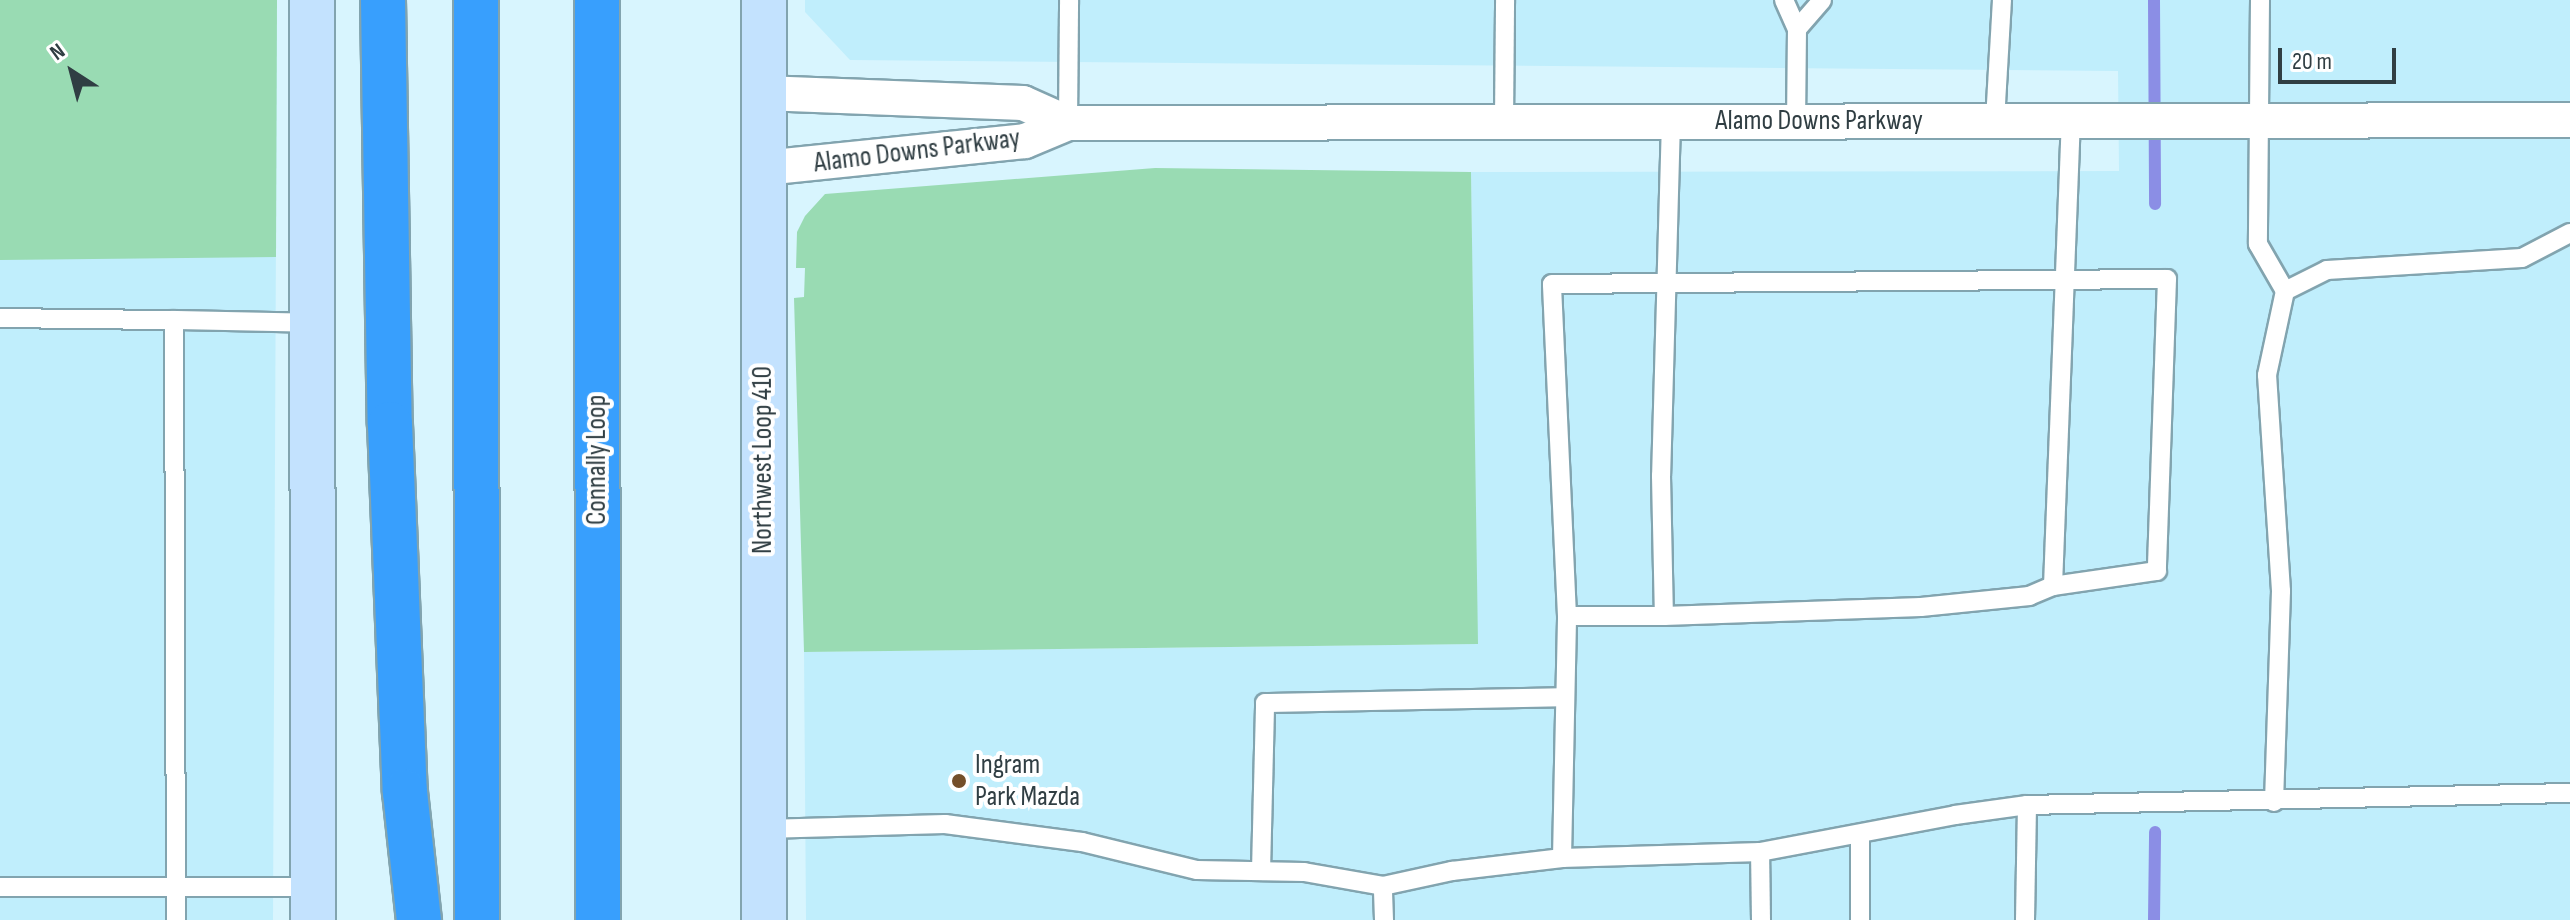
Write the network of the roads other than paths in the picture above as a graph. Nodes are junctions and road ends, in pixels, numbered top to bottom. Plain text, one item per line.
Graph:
1 (312, 0) edge
2 (383, 0) edge
3 (476, 0) edge
4 (597, 0) edge
5 (764, 0) edge
6 (1069, 0) edge
7 (1505, 0) edge
8 (1784, 0) edge
9 (1822, 0) edge
10 (2002, 0) edge
11 (2260, 0) edge
12 (1797, 29) junction
13 (763, 93) junction
14 (2071, 120) junction
15 (2260, 120) junction
16 (2570, 120) edge
17 (1671, 121) junction
18 (1796, 121) junction
19 (1995, 121) junction
20 (1504, 122) junction
21 (1068, 123) junction
22 (764, 168) junction
23 (2570, 233) edge
24 (1669, 280) junction
25 (2065, 280) junction
26 (2285, 291) junction
27 (0, 318) edge
28 (174, 320) junction
29 (313, 323) junction
30 (2053, 586) junction
31 (1567, 616) junction
32 (1664, 616) junction
33 (1565, 697) junction
34 (2570, 793) edge
35 (2274, 802) junction
36 (2027, 805) junction
37 (764, 829) junction
38 (1860, 834) junction
39 (1760, 852) junction
40 (1562, 858) junction
41 (1261, 871) junction
42 (1383, 886) junction
43 (0, 887) edge
44 (175, 888) junction
45 (313, 903) edge
46 (176, 920) edge
47 (419, 920) edge
48 (477, 920) edge
49 (598, 920) edge
50 (764, 920) edge
51 (1384, 920) edge
52 (1761, 920) edge
53 (1860, 920) edge
54 (2025, 920) edge

1 - 29 main road
2 - 47 highway
3 - 48 highway
4 - 49 highway, Connally Loop
5 - 13 main road, Northwest Loop 410
6 - 21 lane
7 - 20 lane
8 - 12 lane
9 - 12 lane
10 - 19 lane
11 - 15 lane
12 - 18 lane
13 - 21 street, Alamo Downs Parkway
13 - 22 main road, Northwest Loop 410
14 - 15 street, Alamo Downs Parkway
14 - 19 street, Alamo Downs Parkway
14 - 25 lane
15 - 16 street, Alamo Downs Parkway
15 - 26 lane
17 - 18 street, Alamo Downs Parkway
17 - 20 street, Alamo Downs Parkway
17 - 24 lane
18 - 19 street, Alamo Downs Parkway
20 - 21 street, Alamo Downs Parkway
21 - 22 street, Alamo Downs Parkway
22 - 37 main road, Northwest Loop 410
23 - 26 lane
24 - 25 lane
24 - 31 lane
24 - 32 lane
25 - 30 lane
25 - 30 lane
26 - 35 lane
27 - 28 lane
28 - 29 lane
28 - 44 lane
29 - 45 main road
30 - 32 lane
31 - 32 lane
31 - 33 lane
33 - 40 lane
33 - 41 lane
34 - 35 lane
35 - 36 lane
36 - 38 lane
36 - 54 lane
37 - 41 lane
37 - 50 main road, Northwest Loop 410
38 - 39 lane
38 - 53 lane
39 - 40 lane
39 - 52 lane
40 - 42 lane
41 - 42 lane
42 - 51 lane
43 - 44 lane
44 - 45 lane
44 - 46 lane

